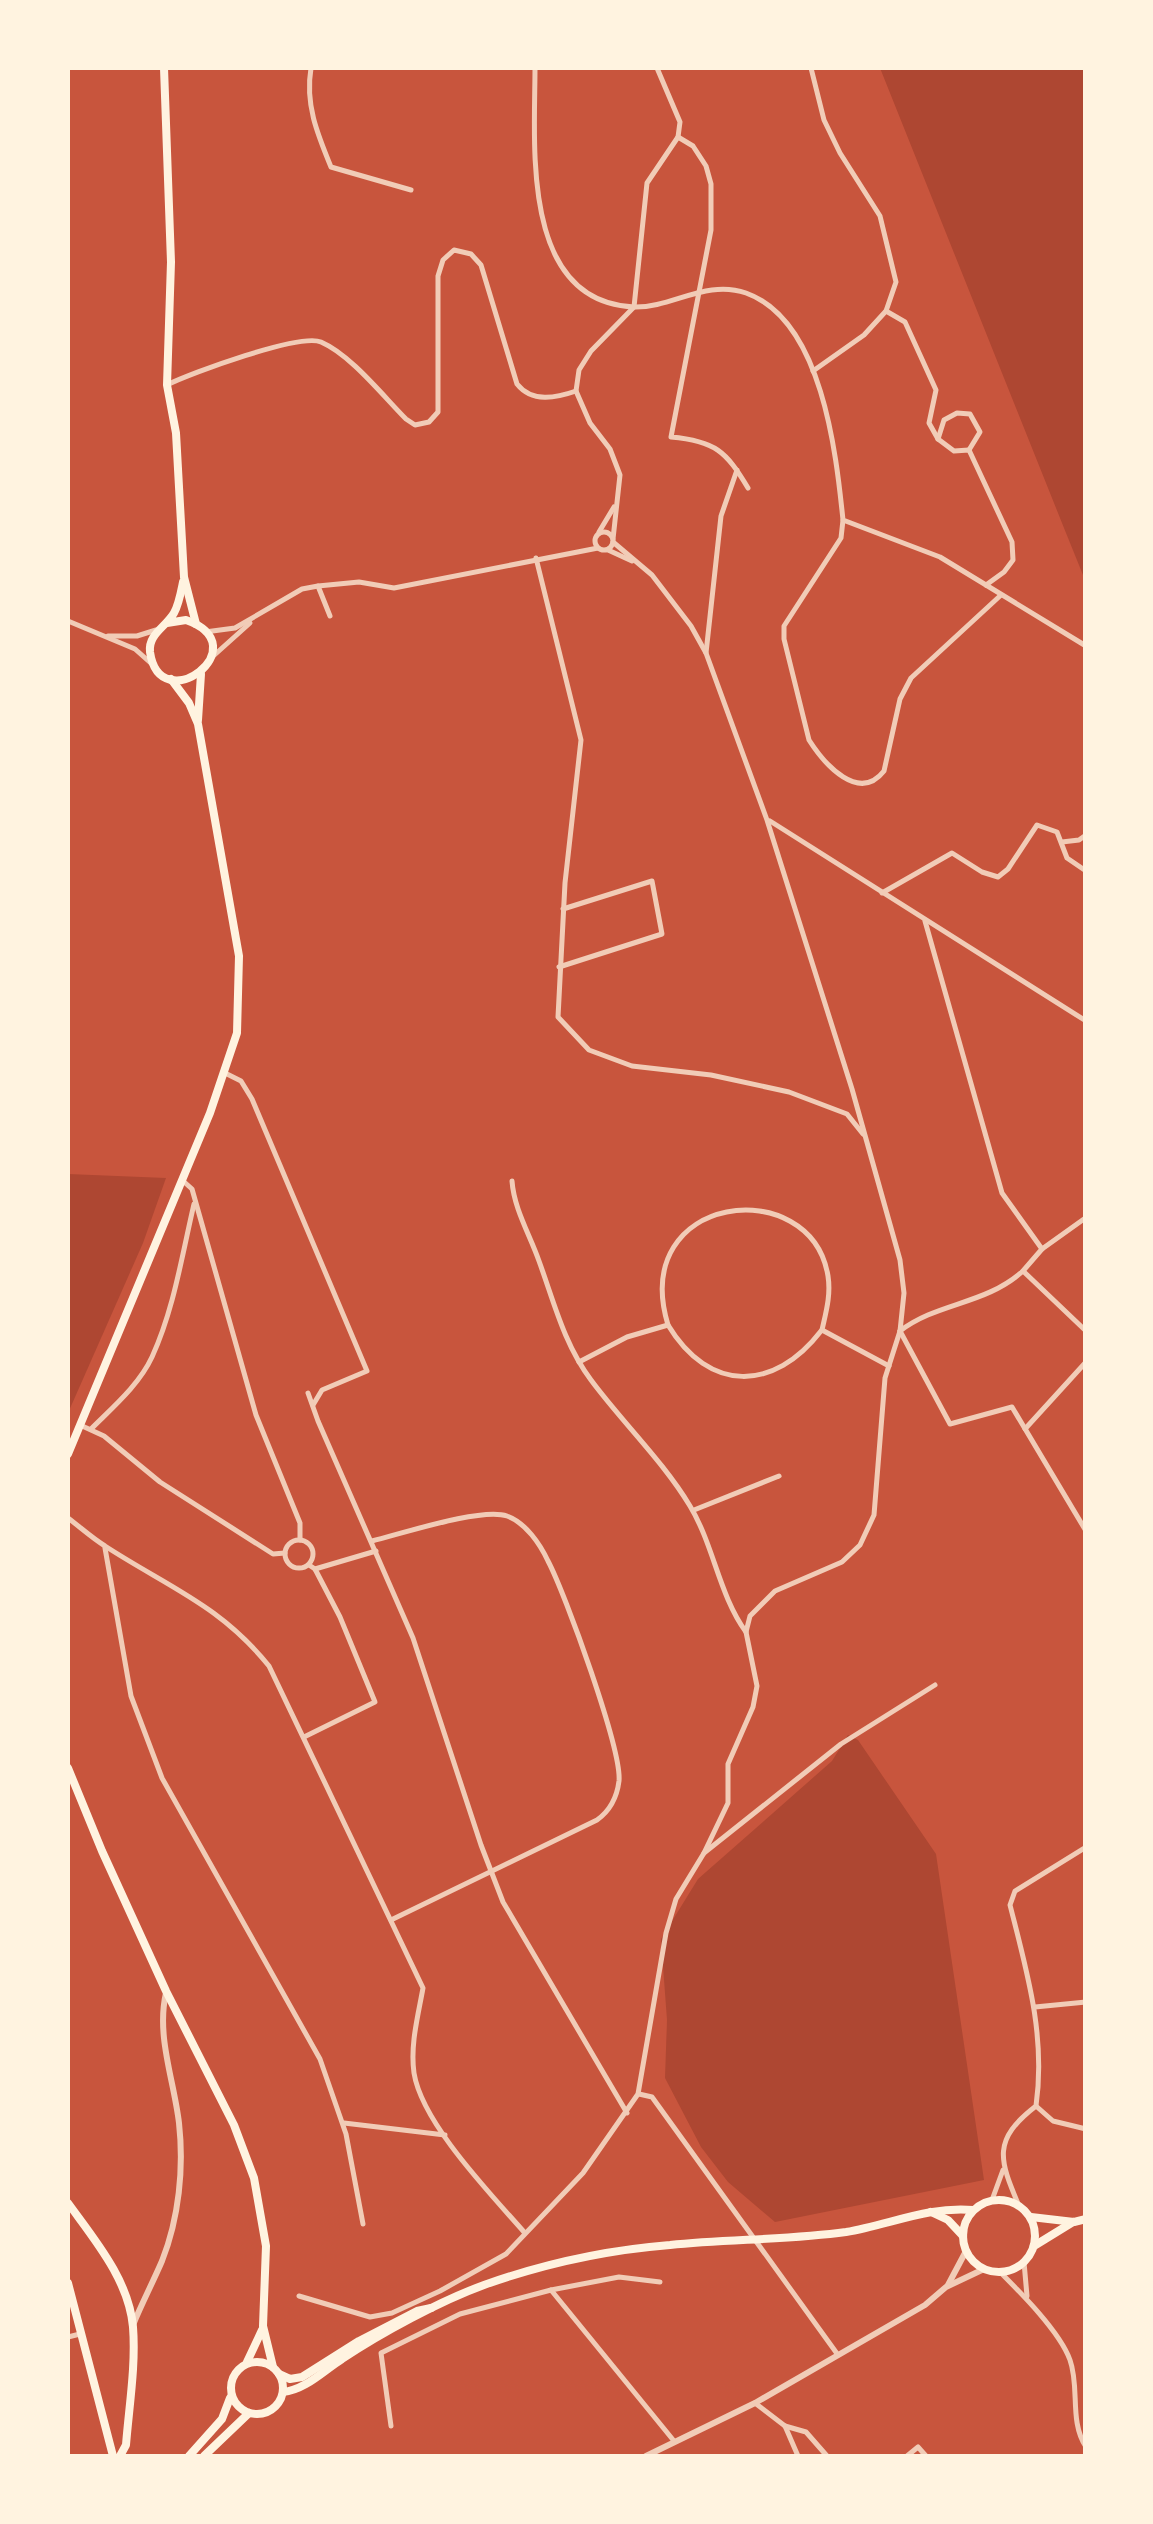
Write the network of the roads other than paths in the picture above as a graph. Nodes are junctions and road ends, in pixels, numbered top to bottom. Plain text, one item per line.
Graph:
1 (164, 68) edge
2 (311, 68) edge
3 (535, 68) edge
4 (657, 68) edge
5 (811, 68) edge
6 (678, 137) junction
7 (411, 190) dead end
8 (700, 291) junction
9 (634, 306) junction
10 (886, 311) junction
11 (813, 371) junction
12 (167, 385) junction
13 (576, 390) junction
14 (938, 439) junction
15 (970, 450) junction
16 (737, 470) junction
17 (748, 488) dead end
18 (616, 505) junction
19 (843, 520) junction
20 (596, 537) junction
21 (613, 540) junction
22 (598, 548) junction
23 (608, 550) junction
24 (575, 552) junction
25 (536, 558) junction
26 (636, 563) junction
27 (184, 577) junction
28 (318, 586) junction
29 (986, 586) junction
30 (1002, 595) junction
31 (330, 616) dead end
32 (252, 620) junction
33 (68, 621) edge
34 (167, 623) junction
35 (196, 624) junction
36 (158, 629) junction
37 (205, 632) junction
38 (105, 636) junction
39 (1086, 646) edge
40 (706, 652) junction
41 (211, 658) junction
42 (156, 667) junction
43 (202, 673) junction
44 (171, 679) junction
45 (198, 724) junction
46 (767, 820) junction
47 (1086, 835) edge
48 (1062, 842) junction
49 (1086, 872) edge
50 (882, 892) junction
51 (563, 910) junction
52 (925, 920) junction
53 (559, 967) junction
54 (1086, 1021) edge
55 (225, 1073) junction
56 (865, 1136) junction
57 (182, 1180) junction
58 (512, 1181) dead end
59 (195, 1201) junction
60 (1084, 1218) edge
61 (1042, 1249) junction
62 (1023, 1271) junction
63 (668, 1325) junction
64 (822, 1330) junction
65 (900, 1331) junction
66 (1086, 1331) edge
67 (580, 1362) junction
68 (1086, 1362) edge
69 (889, 1366) junction
70 (308, 1393) dead end
71 (313, 1405) junction
72 (80, 1425) junction
73 (92, 1429) junction
74 (1025, 1429) junction
75 (68, 1454) edge
76 (779, 1476) dead end
77 (693, 1510) junction
78 (68, 1518) edge
79 (1084, 1526) edge
80 (300, 1540) junction
81 (372, 1541) junction
82 (105, 1546) junction
83 (376, 1550) junction
84 (285, 1554) junction
85 (312, 1567) junction
86 (746, 1632) junction
87 (936, 1685) dead end
88 (303, 1737) junction
89 (68, 1768) edge
90 (1086, 1847) edge
91 (704, 1853) junction
92 (490, 1871) junction
93 (391, 1920) junction
94 (166, 1992) junction
95 (1086, 2002) edge
96 (1035, 2007) junction
97 (638, 2094) junction
98 (1036, 2106) junction
99 (626, 2113) junction
100 (343, 2122) junction
101 (1086, 2129) edge
102 (446, 2135) junction
103 (1004, 2170) junction
104 (992, 2200) junction
105 (68, 2203) edge
106 (1020, 2206) junction
107 (973, 2210) junction
108 (931, 2212) junction
109 (1030, 2217) junction
110 (1086, 2220) edge
111 (1074, 2222) junction
112 (363, 2224) dead end
113 (524, 2232) junction
114 (963, 2236) junction
115 (1034, 2246) junction
116 (966, 2250) junction
117 (1024, 2262) junction
118 (984, 2269) junction
119 (1000, 2272) junction
120 (68, 2282) edge
121 (660, 2282) dead end
122 (946, 2287) junction
123 (551, 2290) junction
124 (300, 2296) dead end
125 (1028, 2296) junction
126 (440, 2306) junction
127 (133, 2325) junction
128 (263, 2326) junction
129 (80, 2334) junction
130 (68, 2337) edge
131 (838, 2355) junction
132 (246, 2364) junction
133 (276, 2370) junction
134 (283, 2392) junction
135 (231, 2393) junction
136 (756, 2403) junction
137 (249, 2413) junction
138 (391, 2426) dead end
139 (784, 2426) junction
140 (674, 2440) junction
141 (1086, 2446) edge
142 (114, 2454) edge
143 (188, 2456) edge
144 (204, 2456) edge
145 (646, 2456) edge
146 (798, 2456) edge
147 (827, 2456) edge
148 (907, 2456) edge
149 (926, 2456) edge

1 - 12 main road
2 - 7 street
3 - 9 street
4 - 6 street
5 - 10 street
6 - 8 street
6 - 9 street
8 - 9 street
8 - 11 street
8 - 16 street
9 - 13 street
10 - 11 street
10 - 14 street
11 - 19 street
12 - 13 street
12 - 27 main road
13 - 18 street
14 - 15 street
14 - 15 street
15 - 29 street
16 - 17 street
16 - 40 street
18 - 20 street
18 - 21 street
19 - 29 street
19 - 30 street
20 - 21 street
20 - 22 street
20 - 24 street
21 - 23 street
21 - 26 street
22 - 23 street
22 - 24 street
23 - 26 street
24 - 25 street
25 - 28 street
25 - 51 street
26 - 40 street
27 - 34 main road
27 - 35 main road
28 - 31 street
28 - 32 street
29 - 30 street
30 - 39 street
32 - 37 street
32 - 41 street
33 - 38 street
34 - 35 main road
34 - 36 main road
35 - 37 main road
36 - 38 street
36 - 42 main road
37 - 41 main road
38 - 42 street
40 - 46 street
41 - 43 main road
42 - 44 main road
43 - 44 main road
43 - 45 main road
44 - 45 main road
45 - 55 main road
46 - 50 street
46 - 56 street
47 - 48 street
48 - 49 street
48 - 50 street
50 - 52 street
51 - 53 street
51 - 53 street
52 - 54 street
52 - 61 street
53 - 56 street
55 - 57 main road
55 - 71 street
56 - 65 street
57 - 59 street
57 - 72 main road
58 - 67 street
59 - 73 street
59 - 80 street
60 - 61 street
61 - 62 street
62 - 65 street
62 - 66 street
63 - 64 street
63 - 64 street
63 - 67 street
64 - 69 street
65 - 69 street
65 - 74 street
67 - 77 street
68 - 74 street
69 - 86 street
70 - 71 street
71 - 81 street
72 - 73 street
72 - 75 main road
73 - 84 street
74 - 79 street
76 - 77 street
77 - 86 street
78 - 82 street
80 - 84 street
80 - 85 street
81 - 83 street
81 - 92 street
82 - 88 street
82 - 100 street
83 - 85 street
83 - 92 street
84 - 85 street
85 - 88 street
86 - 91 street
87 - 91 street
88 - 93 street
89 - 94 main road
90 - 96 street
91 - 97 street
92 - 93 street
92 - 99 street
93 - 102 street
94 - 127 street
94 - 128 main road
95 - 96 street
96 - 98 street
97 - 99 street
97 - 131 street
98 - 101 street
98 - 103 street
99 - 113 street
100 - 102 street
100 - 112 street
102 - 113 street
103 - 104 street
103 - 106 street
104 - 106 main road
104 - 107 main road
105 - 127 main road
106 - 109 main road
107 - 108 main road
107 - 114 main road
108 - 114 main road
108 - 126 main road
109 - 111 main road
109 - 115 main road
110 - 111 main road
111 - 115 main road
113 - 124 street
114 - 116 main road
115 - 117 main road
116 - 118 main road
116 - 122 street
117 - 119 main road
117 - 125 street
118 - 119 main road
118 - 122 street
119 - 125 street
120 - 129 main road
121 - 123 street
122 - 131 street
123 - 138 street
123 - 140 street
125 - 141 street
126 - 133 main road
126 - 134 main road
127 - 142 main road
128 - 132 main road
128 - 133 main road
129 - 130 street
129 - 142 main road
131 - 136 street
132 - 133 main road
132 - 135 main road
133 - 134 main road
134 - 137 main road
135 - 137 main road
135 - 143 main road
136 - 139 street
136 - 140 street
137 - 144 main road
139 - 146 street
139 - 147 street
140 - 145 street
148 - 149 street

